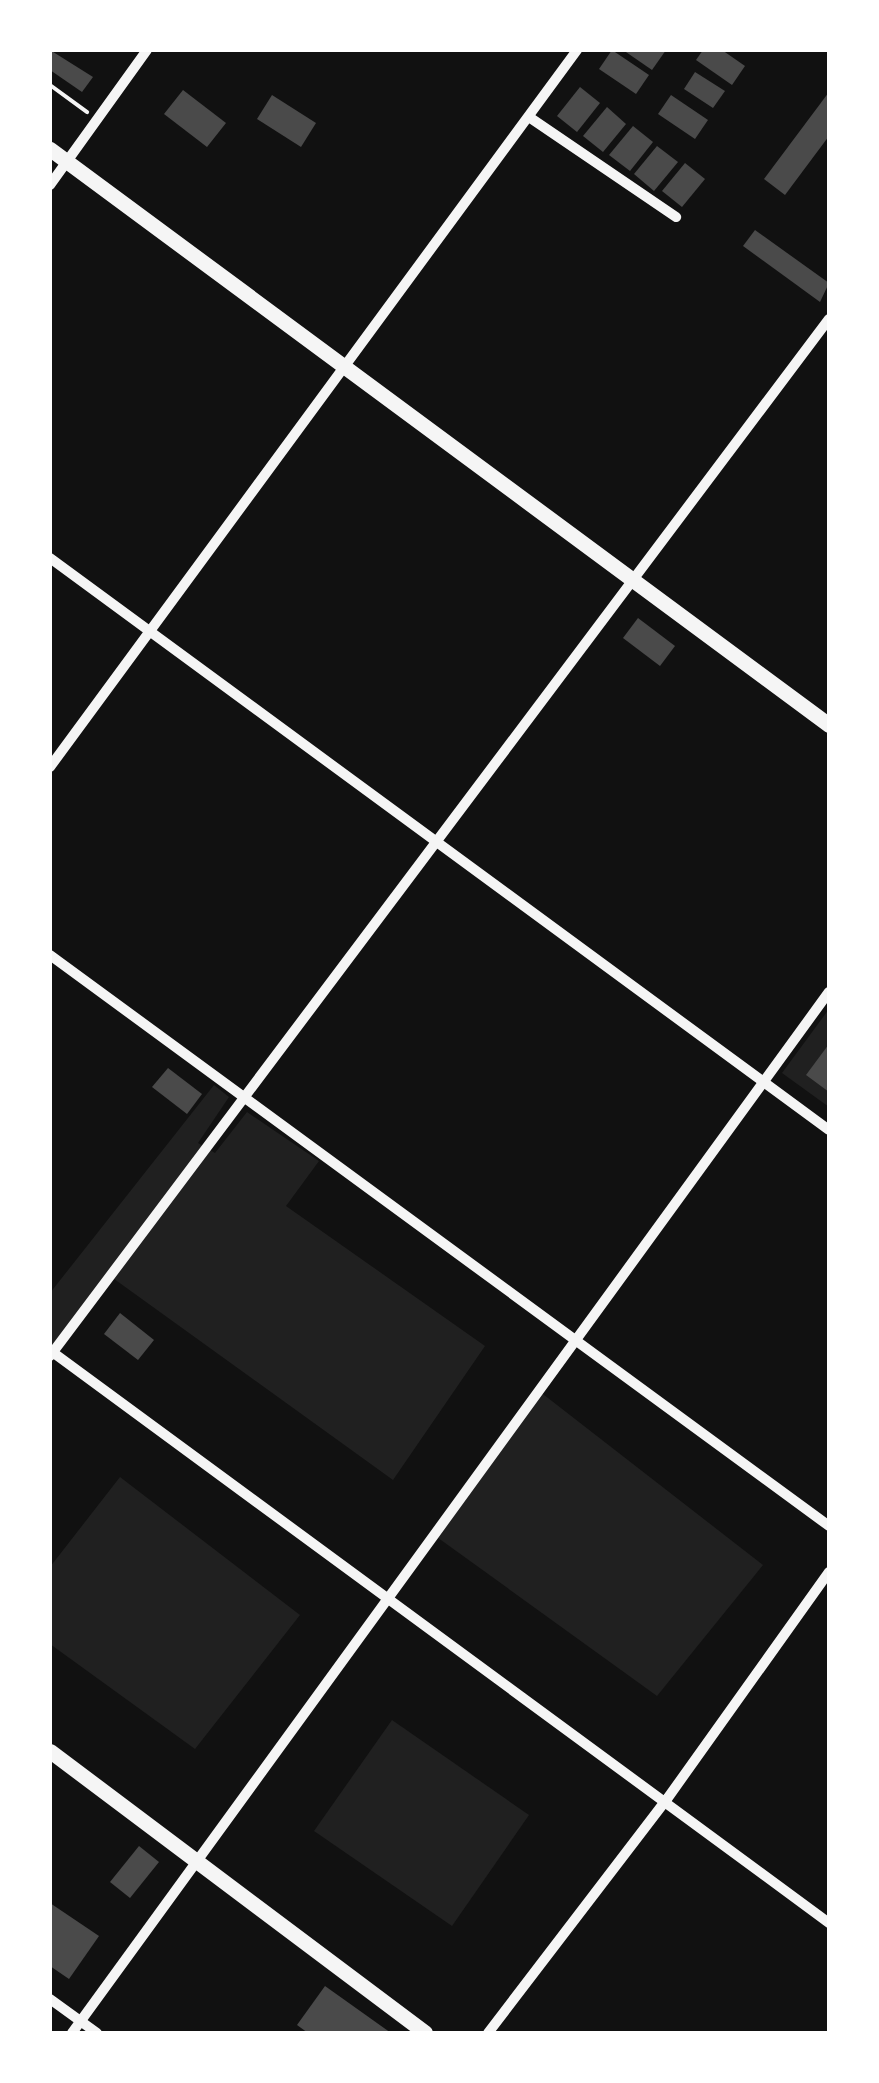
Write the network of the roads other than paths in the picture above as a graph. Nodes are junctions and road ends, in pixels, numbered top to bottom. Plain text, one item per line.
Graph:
1 (148, 50) edge
2 (577, 50) edge
3 (528, 117) junction
4 (50, 149) edge
5 (68, 162) junction
6 (50, 185) edge
7 (676, 217) dead end
8 (829, 319) edge
9 (347, 370) junction
10 (50, 558) edge
11 (634, 577) junction
12 (150, 632) junction
13 (829, 725) edge
14 (50, 766) edge
15 (434, 841) junction
16 (50, 955) edge
17 (829, 992) edge
18 (763, 1082) junction
19 (242, 1096) junction
20 (829, 1130) edge
21 (576, 1340) junction
22 (51, 1353) edge
23 (829, 1526) edge
24 (829, 1572) edge
25 (389, 1597) junction
26 (50, 1750) edge
27 (667, 1799) junction
28 (196, 1862) junction
29 (829, 1923) edge
30 (50, 1998) edge
31 (80, 2021) junction
32 (72, 2033) edge
33 (96, 2033) edge
34 (426, 2033) edge
35 (488, 2033) edge

1 - 5 street
2 - 3 street
3 - 7 street
3 - 9 street
4 - 5 street
5 - 6 street
5 - 9 street
8 - 11 street
9 - 11 street
9 - 12 street
10 - 12 street
11 - 13 street
11 - 15 street
12 - 14 street
12 - 15 street
15 - 18 street
15 - 19 street
16 - 19 street
17 - 18 street
18 - 20 street
18 - 21 street
19 - 21 street
19 - 22 street
21 - 23 street
21 - 25 street
22 - 25 street
24 - 27 street
25 - 27 street
25 - 28 street
26 - 28 street
27 - 29 street
27 - 35 street
28 - 31 street
28 - 34 street
30 - 31 street
31 - 32 street
31 - 33 street

